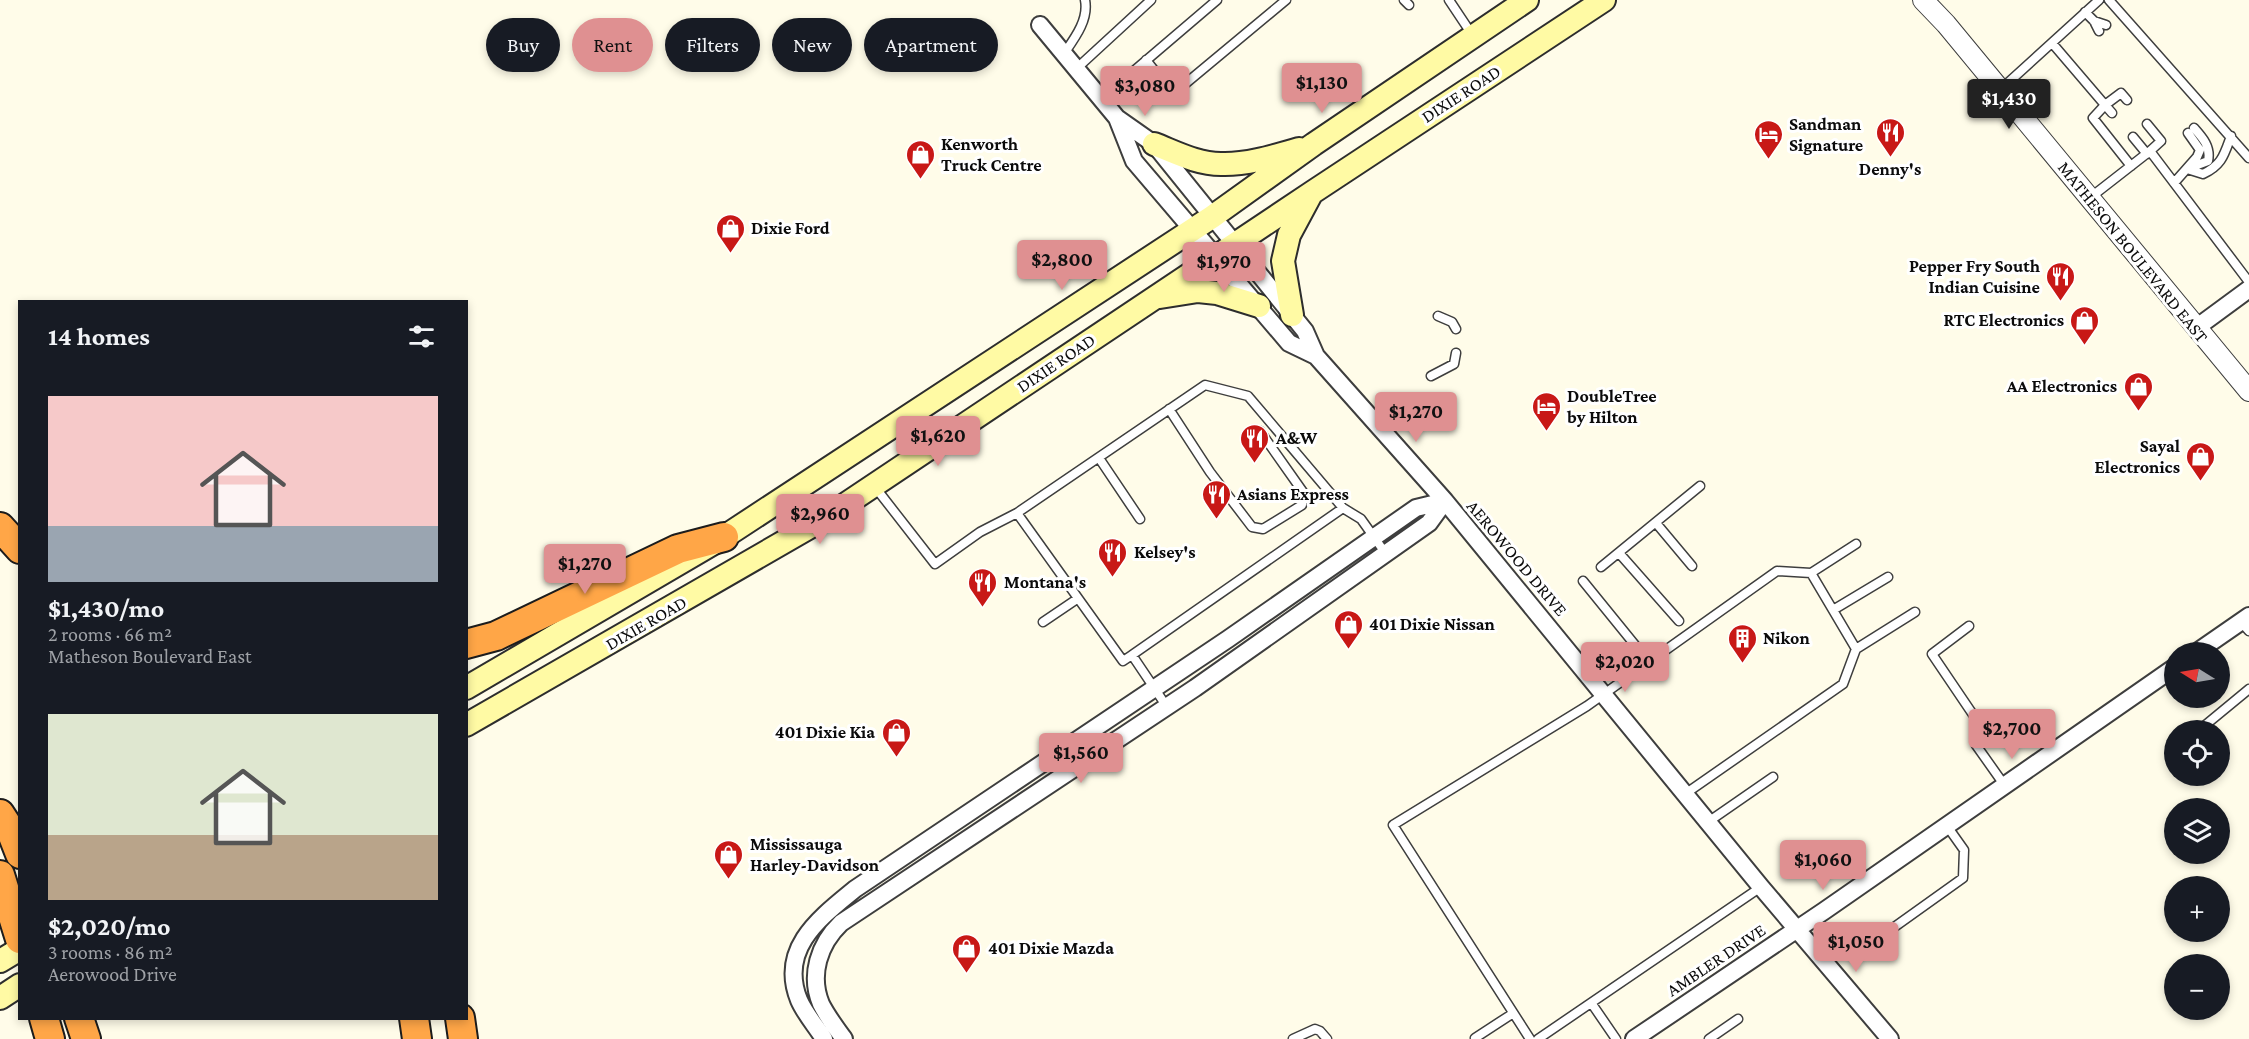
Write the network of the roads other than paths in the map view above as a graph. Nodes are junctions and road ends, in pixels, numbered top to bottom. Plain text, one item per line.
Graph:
1 (1085, 0) edge
2 (1151, 0) edge
3 (1217, 0) edge
4 (1286, 0) edge
5 (1449, 0) edge
6 (1527, 0) edge
7 (1604, 0) edge
8 (2099, 0) edge
9 (2109, 0) edge
10 (1925, 1) edge
11 (2085, 12) junction
12 (1040, 25) dead end
13 (2102, 28) dead end
14 (1473, 36) junction
15 (2052, 43) junction
16 (1063, 55) junction
17 (1146, 60) junction
18 (1076, 69) junction
19 (2000, 90) junction
20 (1101, 99) junction
21 (2127, 100) dead end
22 (2105, 105) junction
23 (2112, 113) dead end
24 (1117, 118) junction
25 (2146, 124) dead end
26 (2191, 130) dead end
27 (2231, 136) junction
28 (2133, 137) dead end
29 (1154, 144) junction
30 (1314, 144) junction
31 (2148, 153) junction
32 (2249, 158) edge
33 (2131, 166) junction
34 (2187, 169) junction
35 (2174, 183) junction
36 (1312, 192) junction
37 (2089, 199) junction
38 (1212, 217) junction
39 (1192, 230) junction
40 (1234, 245) junction
41 (1216, 258) junction
42 (2249, 282) edge
43 (2249, 289) edge
44 (1152, 298) junction
45 (1259, 306) junction
46 (1292, 315) junction
47 (1438, 316) dead end
48 (2196, 328) junction
49 (1456, 329) dead end
50 (1456, 353) dead end
51 (1316, 356) junction
52 (1431, 376) dead end
53 (2249, 391) edge
54 (1168, 409) junction
55 (1260, 431) dead end
56 (1099, 458) junction
57 (874, 486) junction
58 (1700, 486) dead end
59 (1444, 501) junction
60 (1343, 507) junction
61 (1017, 513) junction
62 (1140, 519) dead end
63 (1656, 523) junction
64 (0, 527) edge
65 (724, 537) junction
66 (1373, 538) junction
67 (1856, 544) dead end
68 (18, 547) edge
69 (1619, 553) junction
70 (1386, 555) junction
71 (1692, 566) dead end
72 (1601, 567) dead end
73 (1811, 573) junction
74 (1888, 577) dead end
75 (1583, 581) dead end
76 (1077, 598) junction
77 (1833, 610) junction
78 (1915, 612) dead end
79 (1678, 621) dead end
80 (1043, 622) dead end
81 (2246, 623) edge
82 (1969, 626) dead end
83 (2214, 642) edge
84 (468, 643) edge
85 (1635, 645) dead end
86 (1856, 649) junction
87 (1132, 655) junction
88 (2164, 676) edge
89 (468, 687) edge
90 (1154, 689) junction
91 (2249, 689) edge
92 (1604, 694) junction
93 (1167, 707) junction
94 (2211, 720) edge
95 (468, 724) edge
96 (1773, 777) dead end
97 (2005, 786) junction
98 (1008, 787) junction
99 (1685, 794) junction
100 (1018, 805) junction
101 (0, 814) edge
102 (1708, 822) junction
103 (1947, 826) junction
104 (18, 849) edge
105 (0, 875) edge
106 (1761, 887) junction
107 (855, 889) junction
108 (865, 905) junction
109 (1796, 929) junction
110 (18, 933) edge
111 (1872, 943) dead end
112 (18, 950) edge
113 (0, 961) edge
114 (18, 986) edge
115 (0, 998) edge
116 (1592, 1004) junction
117 (1512, 1014) junction
118 (1738, 1019) dead end
119 (45, 1020) edge
120 (80, 1020) edge
121 (414, 1020) edge
122 (460, 1020) edge
123 (1475, 1038) edge
124 (50, 1039) edge
125 (86, 1039) edge
126 (417, 1039) edge
127 (463, 1039) edge
128 (824, 1039) edge
129 (844, 1039) edge
130 (1293, 1039) edge
131 (1327, 1039) edge
132 (1530, 1039) edge
133 (1538, 1039) edge
134 (1616, 1039) edge
135 (1634, 1039) edge
136 (1709, 1039) edge
137 (1890, 1039) edge

1 - 16 lane
2 - 18 lane
3 - 17 lane
4 - 17 lane
5 - 14 lane
6 - 14 main road, DIXIE ROAD
7 - 36 main road, DIXIE ROAD
8 - 11 lane
9 - 27 lane
10 - 19 street, MATHESON BOULEVARD EAST
11 - 13 lane
11 - 15 lane
12 - 16 street, AEROWOOD DRIVE
14 - 30 main road, DIXIE ROAD
15 - 19 lane
15 - 22 lane
16 - 18 street, AEROWOOD DRIVE
17 - 20 lane
18 - 20 street, AEROWOOD DRIVE
19 - 37 street, MATHESON BOULEVARD EAST
20 - 24 street, AEROWOOD DRIVE
21 - 22 lane
22 - 23 lane
22 - 33 lane
24 - 29 street, AEROWOOD DRIVE
24 - 39 street, AEROWOOD DRIVE
25 - 31 lane
26 - 34 lane
27 - 32 lane
27 - 34 lane
28 - 31 lane
29 - 30 main road
29 - 38 street, AEROWOOD DRIVE
30 - 38 main road, DIXIE ROAD
31 - 33 lane
31 - 35 lane
33 - 37 lane
34 - 35 lane
35 - 42 lane
36 - 40 main road, DIXIE ROAD
36 - 46 main road
37 - 48 street, MATHESON BOULEVARD EAST
38 - 39 main road, DIXIE ROAD
38 - 40 street, AEROWOOD DRIVE
39 - 41 street, AEROWOOD DRIVE
39 - 65 main road, DIXIE ROAD
40 - 41 main road, DIXIE ROAD
40 - 46 street, AEROWOOD DRIVE
41 - 44 main road, DIXIE ROAD
41 - 45 street, AEROWOOD DRIVE
43 - 48 street
44 - 45 main road
44 - 57 main road, DIXIE ROAD
45 - 51 street, AEROWOOD DRIVE
46 - 51 street, AEROWOOD DRIVE
47 - 49 lane
48 - 53 street, MATHESON BOULEVARD EAST
50 - 52 lane
51 - 59 street, AEROWOOD DRIVE
54 - 55 lane
54 - 56 lane
54 - 60 lane
56 - 61 lane
56 - 62 lane
57 - 61 lane
57 - 95 main road, DIXIE ROAD
58 - 63 lane
59 - 66 street
59 - 70 street
59 - 92 street, AEROWOOD DRIVE
60 - 66 lane
60 - 87 lane
61 - 76 lane
63 - 69 lane
63 - 71 lane
64 - 68 highway
65 - 84 highway
65 - 89 main road, DIXIE ROAD
66 - 70 lane
66 - 90 street
67 - 73 lane
69 - 72 lane
69 - 79 lane
70 - 93 street
73 - 77 lane
73 - 92 lane
74 - 77 lane
75 - 85 lane
76 - 80 lane
76 - 87 lane
77 - 86 lane
78 - 86 lane
81 - 83 street
82 - 97 lane
86 - 99 lane
87 - 90 lane
88 - 97 street, AMBLER DRIVE
90 - 93 lane
90 - 98 street
91 - 94 lane
92 - 99 street, AEROWOOD DRIVE
92 - 117 lane
93 - 100 street
96 - 102 lane
97 - 103 street, AMBLER DRIVE
98 - 100 lane
98 - 107 street
99 - 102 street, AEROWOOD DRIVE
100 - 108 street
101 - 104 highway
102 - 106 street, AEROWOOD DRIVE
103 - 109 street, AMBLER DRIVE
103 - 111 lane
105 - 110 highway
106 - 109 street, AEROWOOD DRIVE
106 - 116 lane
107 - 108 lane
107 - 128 street
108 - 129 street
109 - 135 street, AMBLER DRIVE
109 - 137 street, AEROWOOD DRIVE
112 - 113 main road
114 - 115 main road
116 - 133 lane
116 - 134 lane
117 - 123 lane
117 - 132 lane
118 - 136 lane
119 - 124 highway
120 - 125 highway
121 - 126 highway
122 - 127 highway
130 - 131 lane

